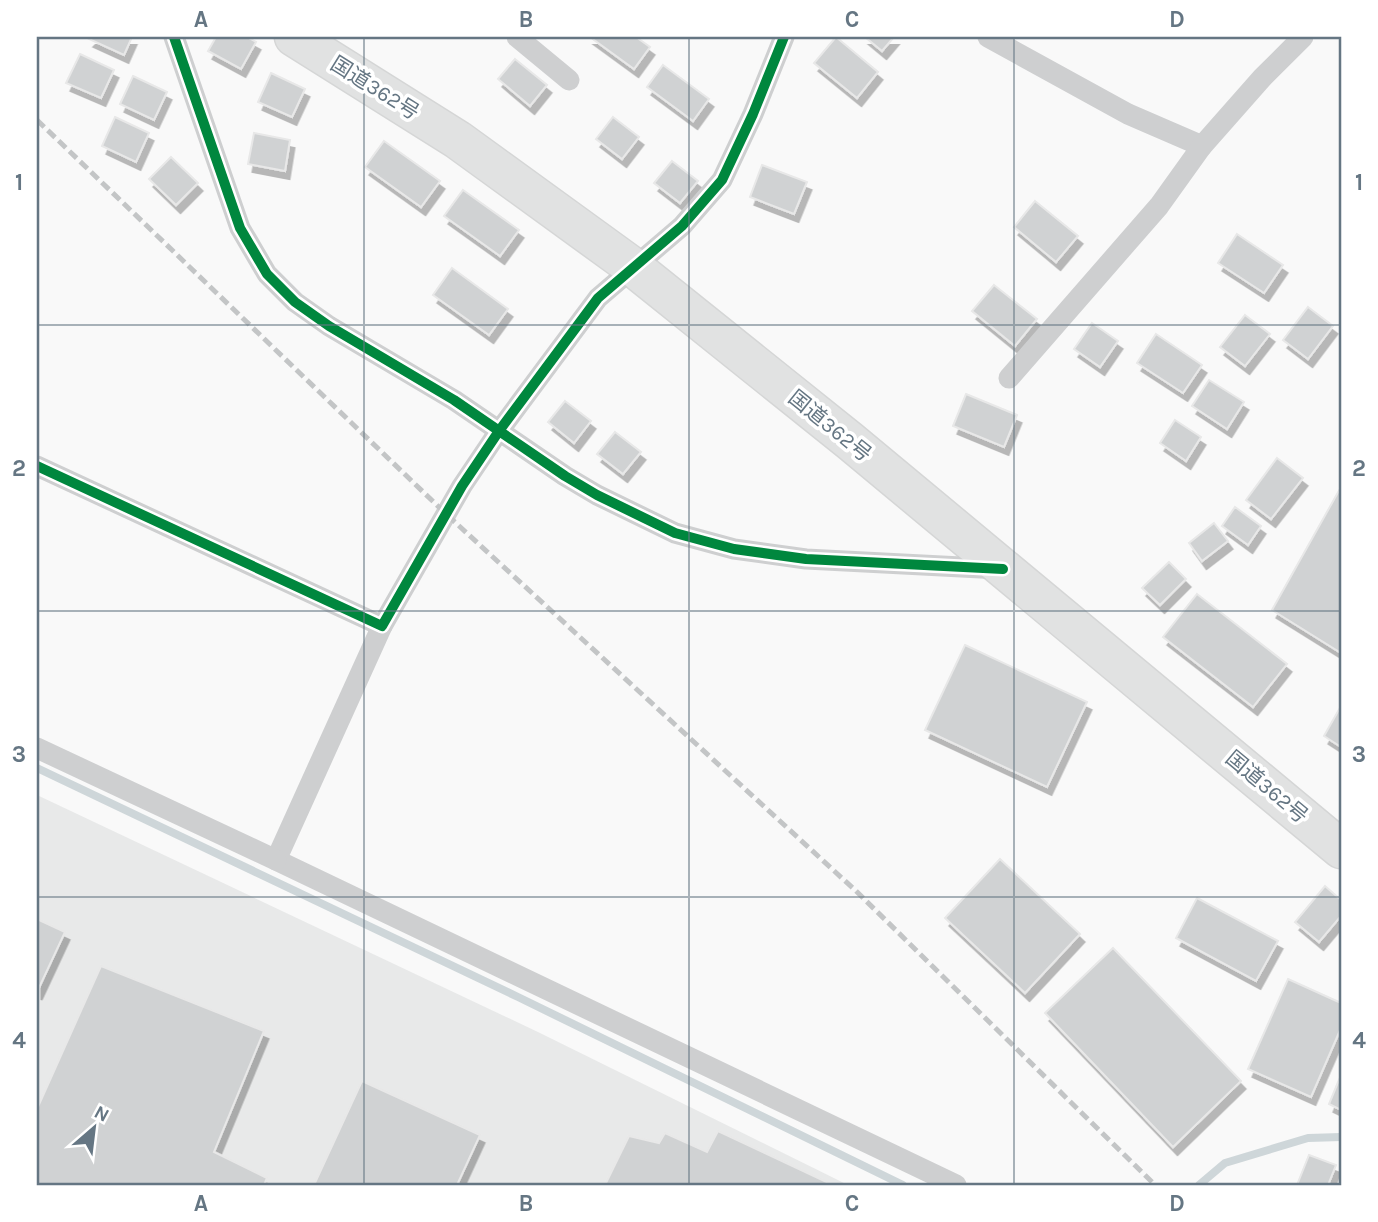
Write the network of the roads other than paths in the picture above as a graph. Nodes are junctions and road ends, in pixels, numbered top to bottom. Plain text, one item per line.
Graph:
1 (173, 37) edge
2 (294, 37) edge
3 (517, 37) edge
4 (784, 37) edge
5 (988, 37) edge
6 (1303, 37) edge
7 (569, 80) dead end
8 (1202, 146) junction
9 (633, 267) junction
10 (1009, 378) dead end
11 (499, 431) junction
12 (37, 466) edge
13 (1003, 569) junction
14 (382, 626) junction
15 (37, 748) edge
16 (1341, 849) edge
17 (275, 860) junction
18 (956, 1185) edge

1 - 11 street
2 - 9 highway, 国道362号
3 - 7 street
4 - 9 street
5 - 8 street
6 - 8 street
8 - 10 street
9 - 11 street
9 - 13 highway, 国道362号
11 - 13 street
11 - 14 street
12 - 14 street
13 - 16 highway, 国道362号
14 - 17 street
15 - 17 street
17 - 18 street

